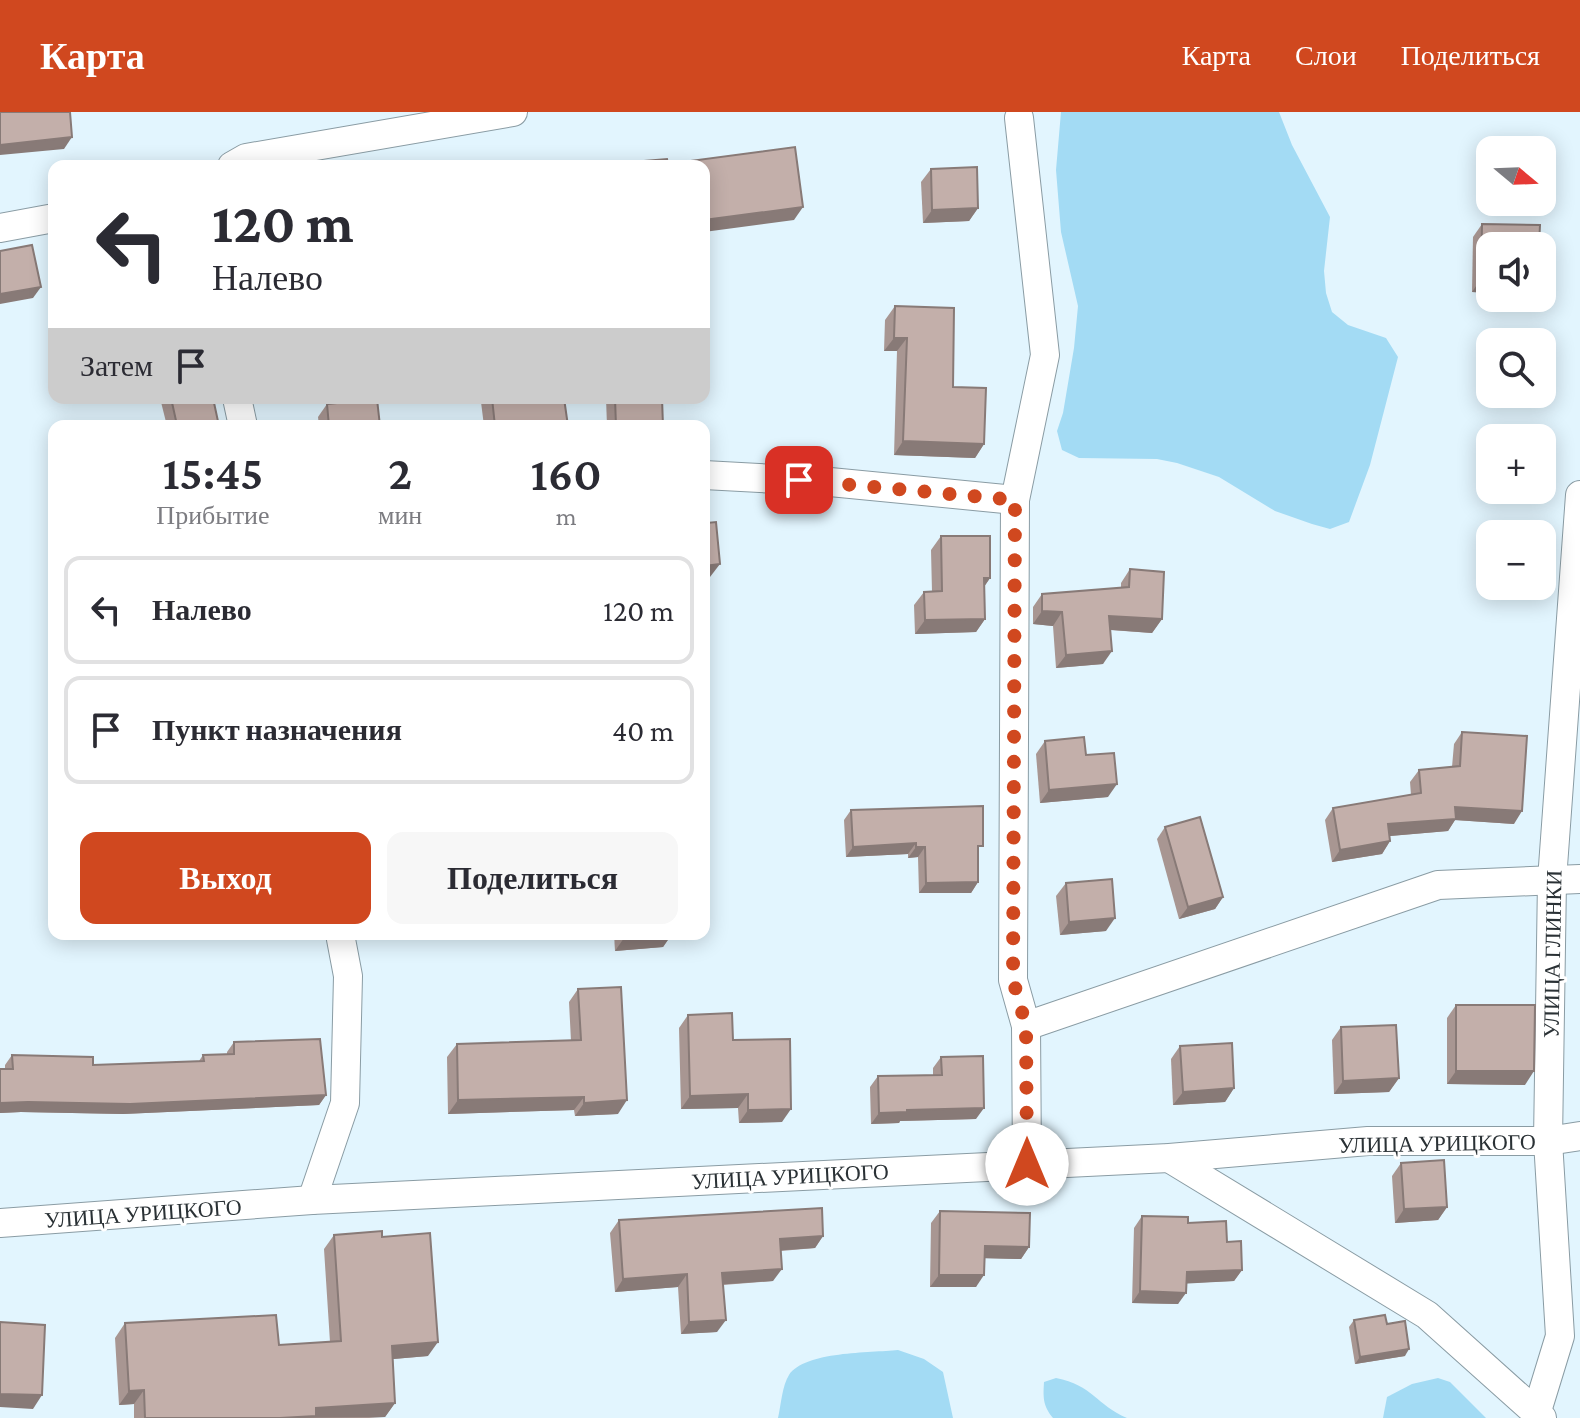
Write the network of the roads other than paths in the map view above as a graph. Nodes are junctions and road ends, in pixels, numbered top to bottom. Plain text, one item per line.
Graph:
1 (513, 112) edge
2 (1019, 118) dead end
3 (242, 160) edge
4 (48, 219) edge
5 (0, 228) edge
6 (710, 475) edge
7 (1580, 495) edge
8 (1015, 500) junction
9 (1566, 880) edge
10 (341, 940) edge
11 (1026, 1026) junction
12 (1580, 1136) edge
13 (1548, 1141) junction
14 (1169, 1158) junction
15 (1027, 1164) junction
16 (312, 1200) junction
17 (0, 1223) edge
18 (1539, 1414) edge

1 - 3 street
2 - 8 street
4 - 5 street
6 - 8 street
7 - 9 street, УЛИЦА ГЛИНКИ
8 - 11 street
9 - 11 street
9 - 13 street, УЛИЦА ГЛИНКИ
10 - 16 street
11 - 15 street
12 - 13 street, УЛИЦА УРИЦКОГО
13 - 14 street, УЛИЦА УРИЦКОГО
13 - 18 street, УЛИЦА ГЛИНКИ
14 - 15 street, УЛИЦА УРИЦКОГО
14 - 18 street
15 - 16 street, УЛИЦА УРИЦКОГО
16 - 17 street, УЛИЦА УРИЦКОГО

